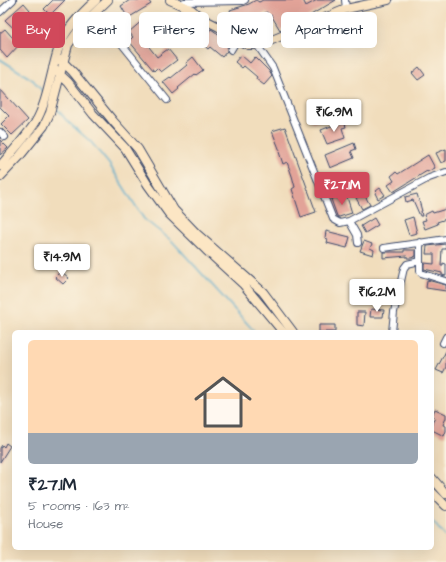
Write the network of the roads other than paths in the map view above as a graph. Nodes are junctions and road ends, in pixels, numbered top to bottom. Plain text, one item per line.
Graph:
1 (13, 0) edge
2 (96, 0) edge
3 (108, 0) edge
4 (170, 0) edge
5 (246, 0) edge
6 (345, 0) edge
7 (388, 0) edge
8 (370, 2) edge
9 (178, 4) junction
10 (346, 9) junction
11 (0, 12) edge
12 (96, 12) edge
13 (217, 26) edge
14 (73, 38) edge
15 (273, 39) edge
16 (125, 48) edge
17 (259, 48) edge
18 (56, 58) junction
19 (63, 62) junction
20 (52, 72) junction
21 (59, 78) junction
22 (166, 100) dead end
23 (0, 132) edge
24 (5, 137) dead end
25 (0, 166) edge
26 (446, 172) edge
27 (0, 176) edge
28 (349, 221) junction
29 (445, 238) edge
30 (420, 242) junction
31 (358, 243) dead end
32 (384, 248) dead end
33 (420, 260) junction
34 (446, 280) edge
35 (281, 330) edge
36 (292, 330) edge
37 (392, 330) edge
38 (434, 480) edge
39 (434, 494) edge
40 (446, 494) edge
41 (446, 506) edge

1 - 11 street
2 - 18 main road
3 - 12 main road
4 - 9 main road
5 - 9 street
6 - 10 street
7 - 8 main road
8 - 10 main road
9 - 13 main road
10 - 15 main road
14 - 19 main road
16 - 22 street
17 - 28 street
18 - 19 main road
18 - 20 main road
19 - 21 main road
19 - 36 main road
20 - 21 main road
20 - 25 main road
21 - 27 main road
21 - 35 main road
23 - 24 street
26 - 28 street
28 - 31 street
29 - 30 street
30 - 32 street
30 - 33 street
33 - 34 street
33 - 37 street
38 - 40 main road
39 - 41 main road

